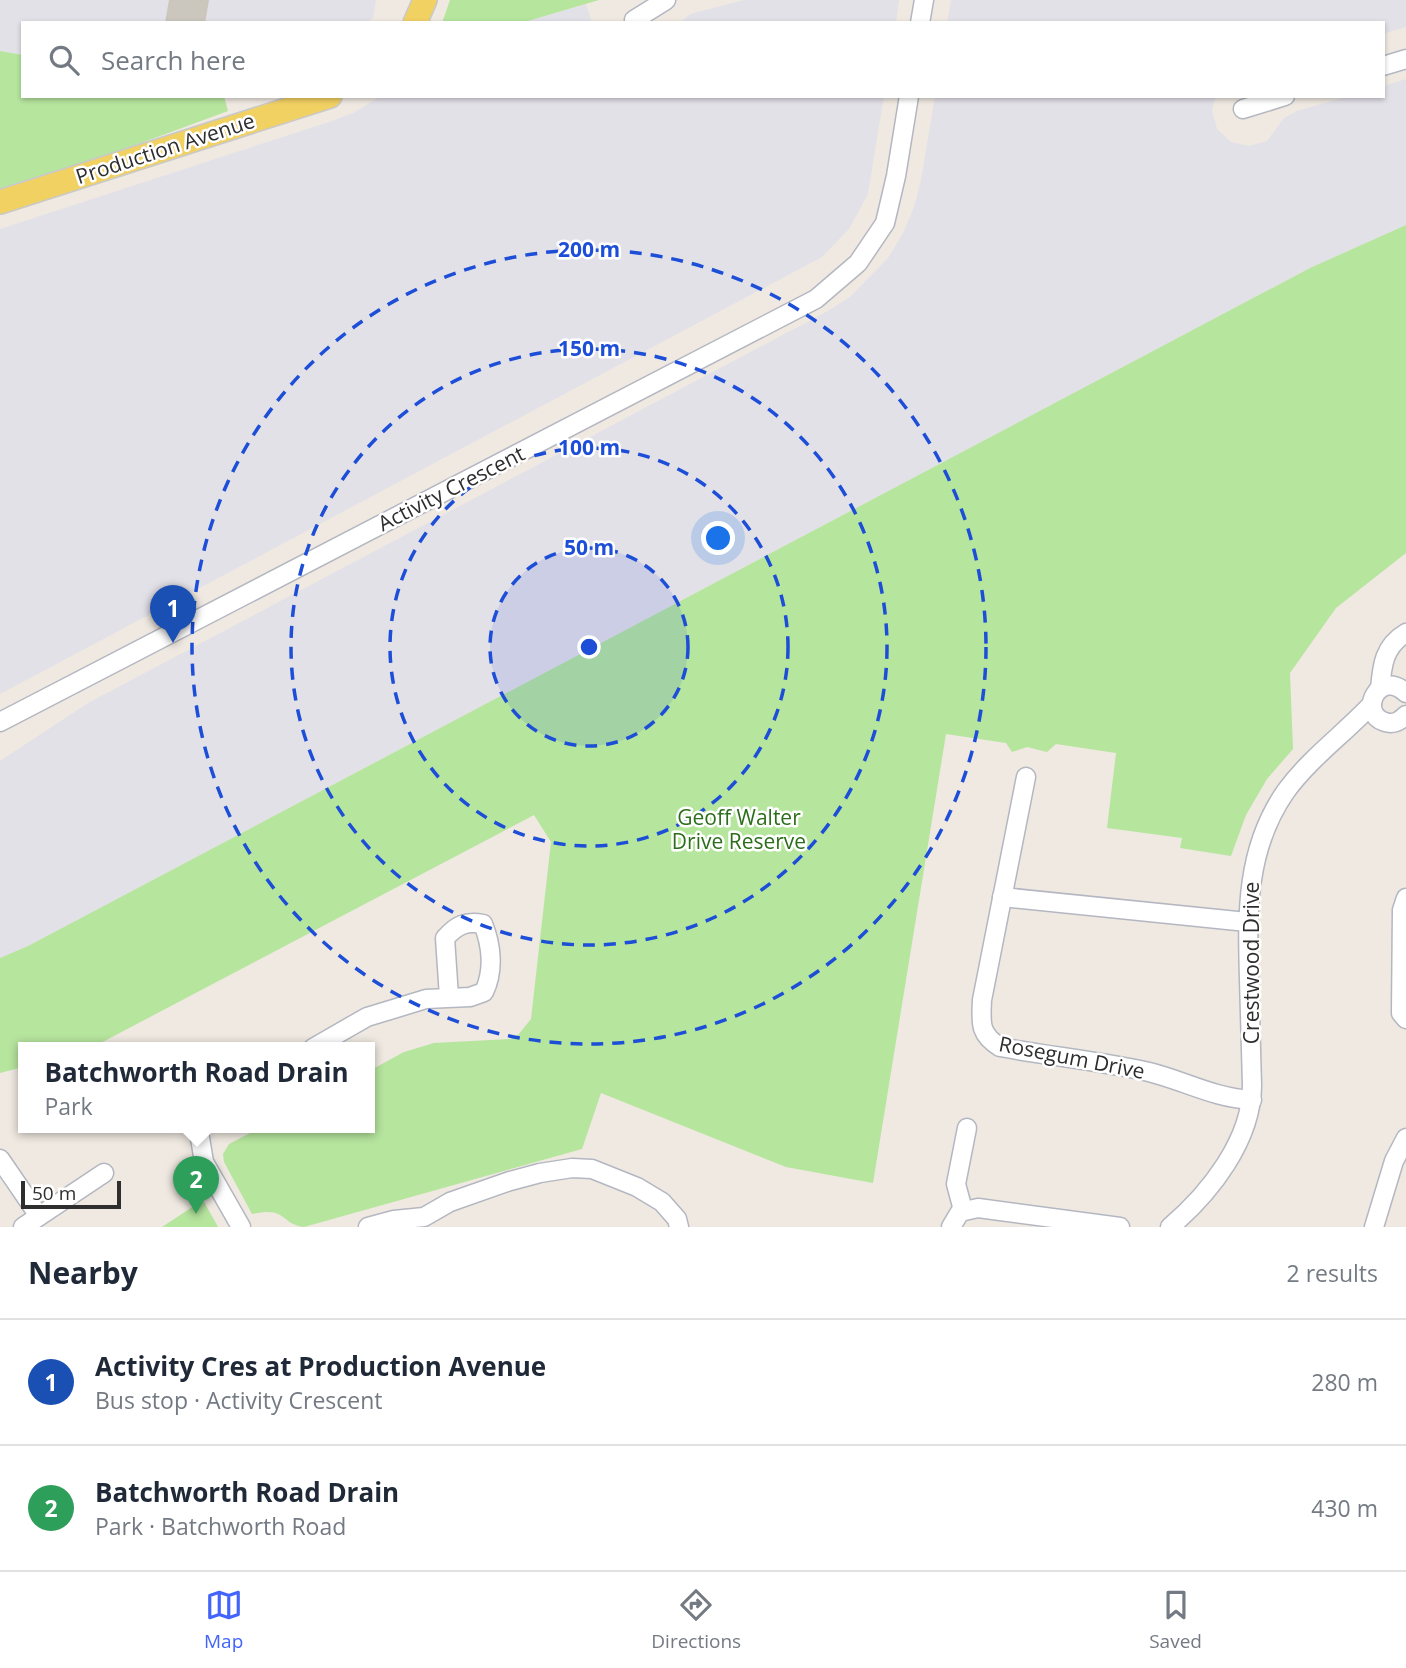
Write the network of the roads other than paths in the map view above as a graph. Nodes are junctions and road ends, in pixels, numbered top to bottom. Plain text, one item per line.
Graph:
1 (425, 0) edge
2 (666, 0) edge
3 (924, 0) edge
4 (634, 20) dead end
5 (416, 21) edge
6 (920, 21) edge
7 (1406, 59) edge
8 (1385, 65) edge
9 (324, 98) edge
10 (909, 98) edge
11 (1279, 98) edge
12 (1243, 109) dead end
13 (0, 202) edge
14 (1406, 633) edge
15 (66, 687) junction
16 (1394, 693) edge
17 (1406, 715) edge
18 (0, 722) edge
19 (1386, 722) junction
20 (0, 734) edge
21 (1338, 739) junction
22 (1026, 777) dead end
23 (1002, 897) junction
24 (1406, 898) edge
25 (1247, 922) junction
26 (449, 997) dead end
27 (1406, 1019) edge
28 (323, 1042) edge
29 (1252, 1100) junction
30 (967, 1128) dead end
31 (199, 1133) edge
32 (1406, 1138) edge
33 (0, 1159) edge
34 (104, 1173) dead end
35 (1198, 1201) junction
36 (963, 1210) junction
37 (39, 1216) junction
38 (425, 1222) edge
39 (1116, 1226) edge
40 (23, 1227) edge
41 (241, 1227) edge
42 (368, 1227) edge
43 (679, 1227) edge
44 (951, 1227) edge
45 (1170, 1227) edge
46 (1186, 1227) edge
47 (1374, 1227) edge

1 - 5 main road
2 - 4 street
3 - 6 street
7 - 8 street
9 - 13 main road, Production Avenue
10 - 15 street, Activity Crescent
11 - 12 street
14 - 16 street
15 - 18 street, Activity Crescent
15 - 20 street, Activity Crescent
16 - 19 street
16 - 21 street, Crestwood Drive
17 - 19 street, Crestwood Drive
19 - 21 street, Crestwood Drive
21 - 25 street, Crestwood Drive
22 - 23 street
23 - 25 street
23 - 29 street, Rosegum Drive
24 - 27 street
25 - 29 street, Crestwood Drive
26 - 28 street
29 - 35 street, Crestwood Drive
30 - 36 street
31 - 41 street
32 - 47 street
33 - 37 street
34 - 37 street
35 - 45 street, Crestwood Drive
35 - 46 street, Crestwood Drive
36 - 39 street
36 - 44 street
37 - 40 street
38 - 42 street
38 - 43 street

